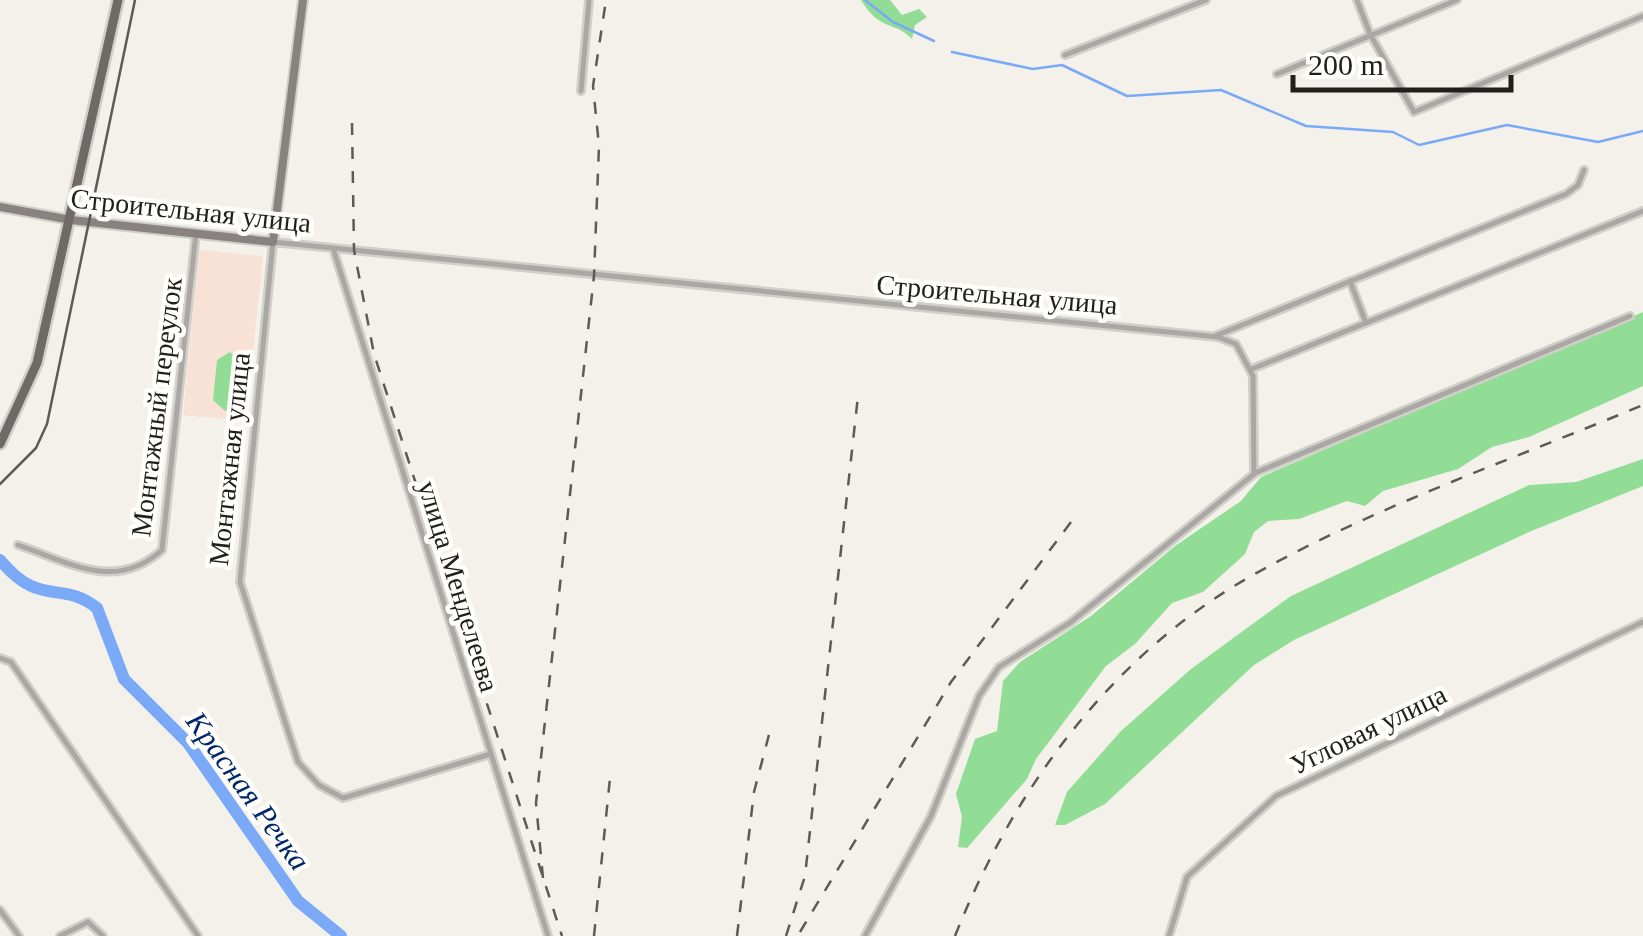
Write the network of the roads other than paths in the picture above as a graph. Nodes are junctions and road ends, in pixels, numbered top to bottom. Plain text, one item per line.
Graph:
1 (118, 0) edge
2 (304, 0) edge
3 (589, 0) edge
4 (1206, 0) edge
5 (1357, 0) edge
6 (1457, 0) edge
7 (1643, 16) edge
8 (1370, 34) junction
9 (1066, 55) dead end
10 (1277, 74) dead end
11 (581, 91) dead end
12 (1584, 170) dead end
13 (0, 207) edge
14 (1643, 212) edge
15 (72, 220) junction
16 (196, 234) junction
17 (273, 242) junction
18 (333, 248) junction
19 (1350, 281) junction
20 (1630, 316) dead end
21 (1366, 323) junction
22 (1212, 337) junction
23 (1252, 369) junction
24 (0, 444) edge
25 (1254, 474) junction
26 (18, 545) dead end
27 (1643, 622) edge
28 (0, 658) edge
29 (491, 754) junction
30 (0, 910) edge
31 (20, 936) edge
32 (60, 936) edge
33 (103, 936) edge
34 (198, 936) edge
35 (548, 936) edge
36 (865, 936) edge
37 (1169, 936) edge

1 - 15 main road
2 - 17 street, Монтажная улица
3 - 11 street
4 - 9 street
5 - 8 street
6 - 8 street
7 - 8 street
8 - 10 street
12 - 19 street
13 - 15 street, Строительная улица
14 - 21 street
15 - 16 street, Строительная улица
15 - 24 main road
16 - 17 street, Строительная улица
16 - 26 street, Монтажный переулок
17 - 18 street, Строительная улица
17 - 29 street, Монтажная улица
18 - 22 street, Строительная улица
18 - 29 street, улица Менделеева
19 - 21 street
19 - 22 street
20 - 25 street
21 - 23 street
22 - 23 street
23 - 25 street
25 - 36 street
27 - 37 street, Угловая улица
28 - 34 street
29 - 35 street, улица Менделеева
30 - 31 street
32 - 33 street

